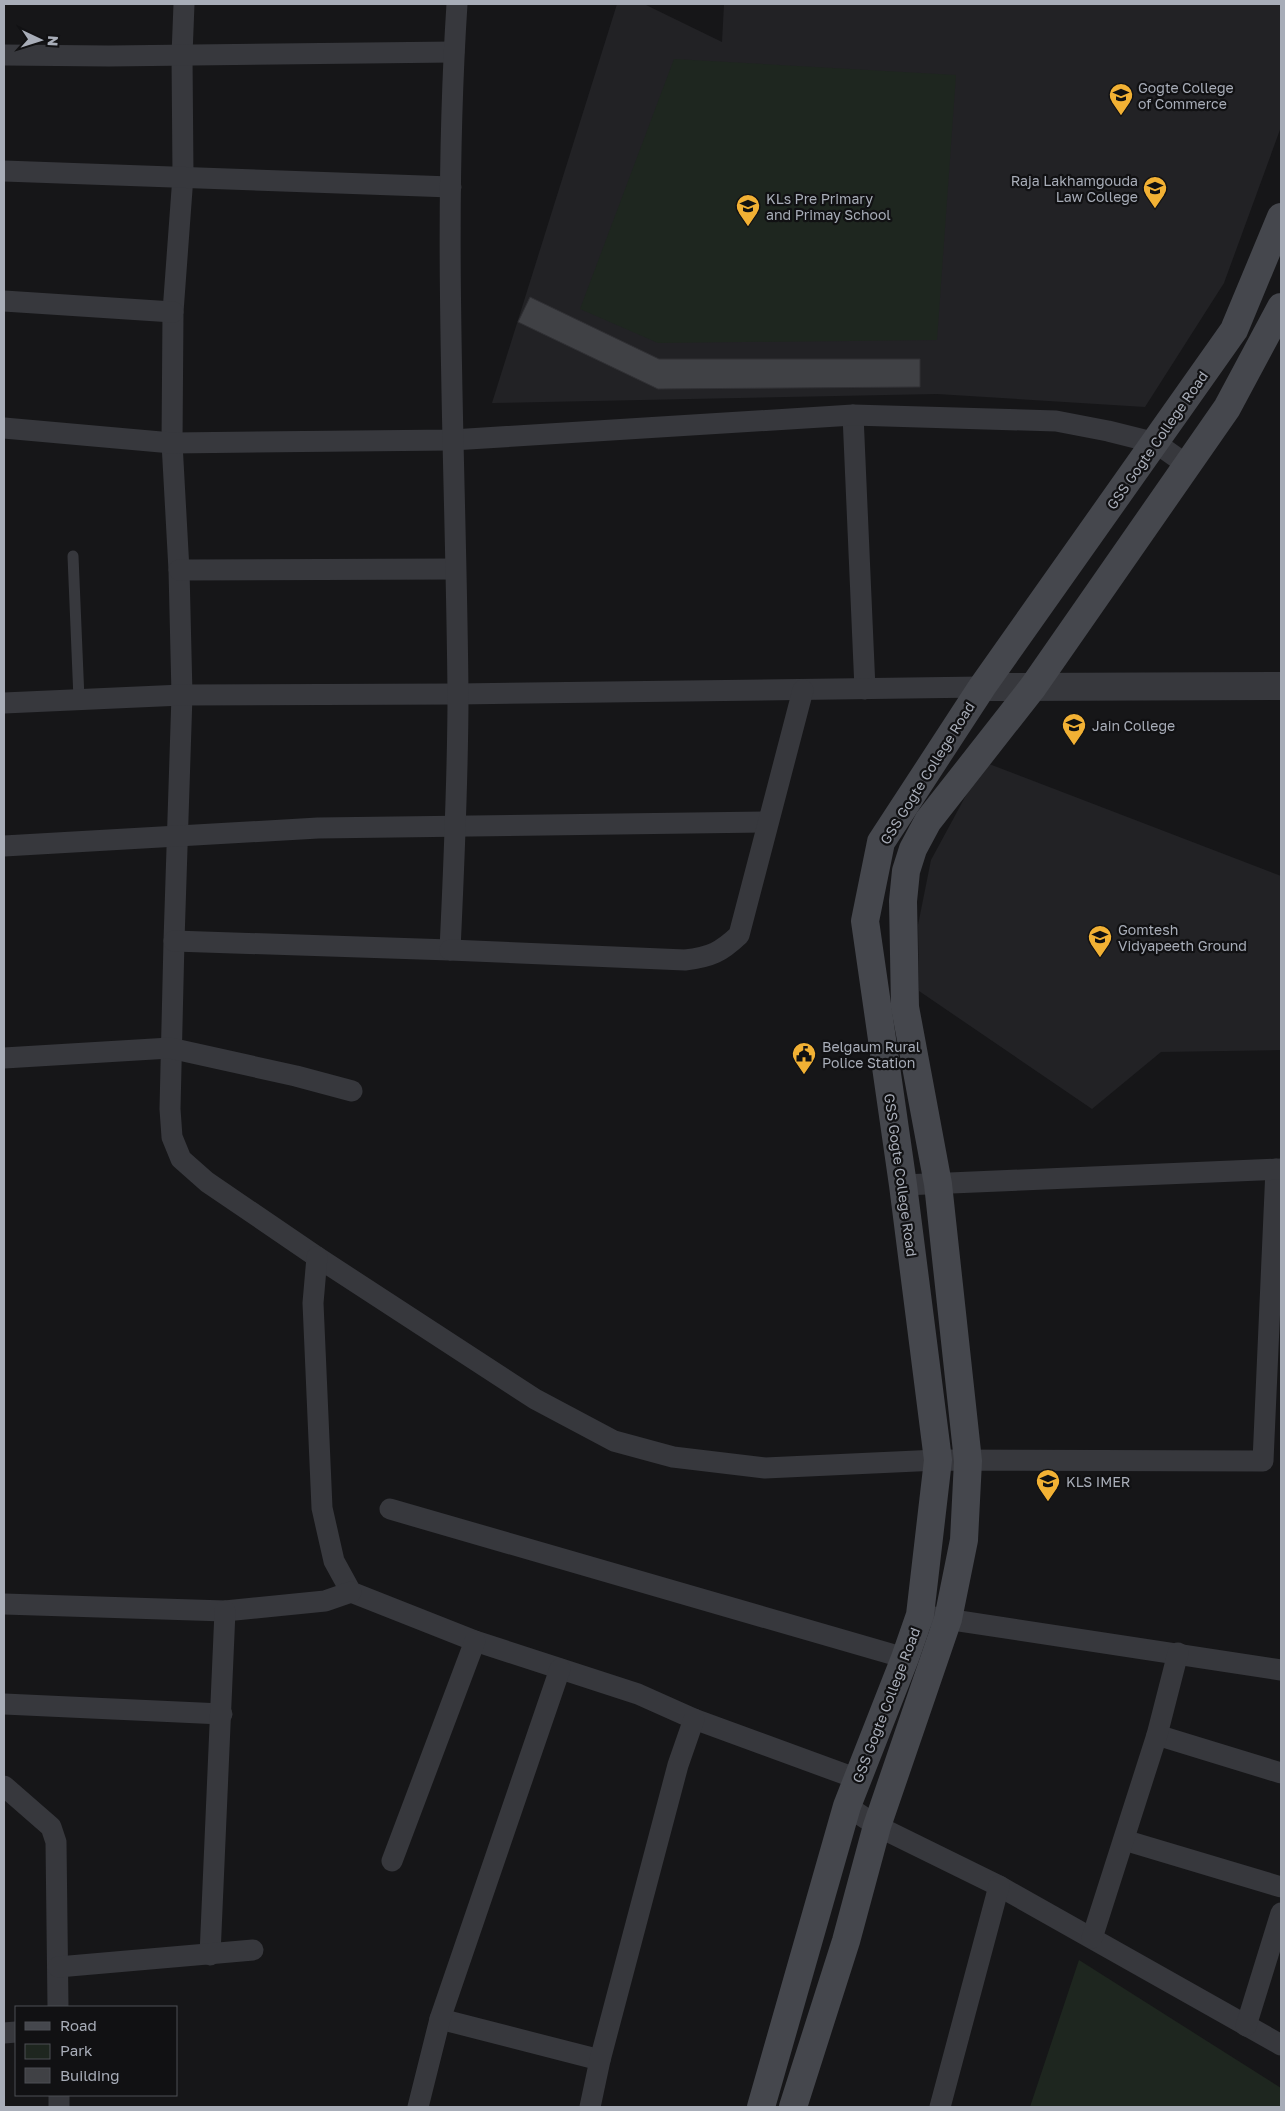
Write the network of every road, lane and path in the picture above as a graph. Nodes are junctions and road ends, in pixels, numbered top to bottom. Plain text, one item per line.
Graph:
1 (184, 4) edge
2 (457, 4) edge
3 (454, 52) junction
4 (4, 55) edge
5 (182, 55) junction
6 (4, 171) edge
7 (183, 176) junction
8 (451, 187) junction
9 (1281, 217) edge
10 (4, 301) edge
11 (1281, 307) edge
12 (174, 312) junction
13 (853, 415) junction
14 (4, 428) edge
15 (452, 440) junction
16 (172, 442) junction
17 (1156, 443) junction
18 (1187, 465) junction
19 (72, 556) dead end
20 (179, 570) junction
21 (455, 570) junction
22 (1281, 686) edge
23 (982, 687) junction
24 (1033, 687) junction
25 (865, 689) junction
26 (804, 690) junction
27 (458, 694) junction
28 (182, 695) junction
29 (79, 699) junction
30 (4, 703) edge
31 (768, 822) junction
32 (456, 827) junction
33 (177, 835) junction
34 (4, 846) edge
35 (174, 941) junction
36 (450, 950) junction
37 (904, 958) junction
38 (871, 962) junction
39 (170, 1048) junction
40 (4, 1058) edge
41 (352, 1091) dead end
42 (1278, 1169) edge
43 (938, 1184) junction
44 (903, 1185) junction
45 (317, 1257) junction
46 (938, 1460) junction
47 (968, 1461) junction
48 (390, 1509) dead end
49 (351, 1592) junction
50 (4, 1604) edge
51 (226, 1611) junction
52 (920, 1615) junction
53 (948, 1620) junction
54 (475, 1641) junction
55 (1178, 1653) junction
56 (905, 1658) junction
57 (560, 1668) junction
58 (1281, 1670) edge
59 (4, 1704) edge
60 (222, 1714) junction
61 (694, 1719) junction
62 (1157, 1735) junction
63 (1281, 1773) edge
64 (858, 1779) junction
65 (5, 1789) edge
66 (847, 1806) junction
67 (877, 1826) junction
68 (1124, 1840) junction
69 (392, 1861) dead end
70 (999, 1886) junction
71 (1281, 1886) edge
72 (1281, 1912) edge
73 (1092, 1938) junction
74 (253, 1950) dead end
75 (210, 1955) junction
76 (58, 1967) junction
77 (58, 2006) edge
78 (440, 2019) junction
79 (1246, 2026) junction
80 (1281, 2044) edge
81 (600, 2060) junction
82 (418, 2107) edge
83 (590, 2107) edge
84 (761, 2107) edge
85 (793, 2107) edge
86 (940, 2107) edge

1 - 5 street
2 - 3 street
3 - 5 street
3 - 8 street
4 - 5 street
5 - 7 street
6 - 7 street
7 - 8 street
7 - 12 street
8 - 15 street
9 - 17 main road, GSS Gogte College Road
10 - 12 street
11 - 18 main road
12 - 16 street
13 - 15 street
13 - 17 street
13 - 25 street
14 - 16 street
15 - 16 street
15 - 21 street
16 - 20 street
17 - 18 street
17 - 23 main road, GSS Gogte College Road
18 - 24 main road
19 - 29 lane
20 - 21 street
20 - 28 street
21 - 27 street
22 - 24 street
23 - 24 street
23 - 25 street
23 - 38 main road, GSS Gogte College Road
24 - 37 main road
25 - 26 street
26 - 27 street
26 - 31 street
27 - 28 street
27 - 32 street
28 - 29 street
28 - 33 street
29 - 30 street
31 - 32 street
31 - 36 street
32 - 33 street
32 - 36 street
33 - 34 street
33 - 35 street
35 - 36 street
35 - 39 street
37 - 38 main road
37 - 43 main road
38 - 44 main road, GSS Gogte College Road
39 - 40 street
39 - 41 street
39 - 45 street
42 - 43 street
42 - 47 street
43 - 44 street
43 - 47 main road
44 - 46 main road, GSS Gogte College Road
45 - 46 street
45 - 49 street
46 - 47 street
46 - 52 main road, GSS Gogte College Road
47 - 53 main road
48 - 56 street
49 - 51 street
49 - 54 street
50 - 51 street
51 - 60 street
52 - 53 street
52 - 56 main road, GSS Gogte College Road
53 - 55 street
53 - 67 main road
54 - 57 street
54 - 69 street
55 - 58 street
55 - 62 street
56 - 64 main road, GSS Gogte College Road
57 - 61 street
57 - 78 street
59 - 60 street
60 - 75 street
61 - 64 street
61 - 81 street
62 - 63 street
62 - 68 street
64 - 66 main road, GSS Gogte College Road
65 - 76 street
66 - 67 street
66 - 84 main road, GSS Gogte College Road
67 - 70 street
67 - 85 main road
68 - 71 street
68 - 73 street
70 - 73 street
70 - 86 street
72 - 79 street
73 - 79 street
74 - 75 street
75 - 76 street
76 - 77 street
78 - 81 street
78 - 82 street
79 - 80 street
81 - 83 street

